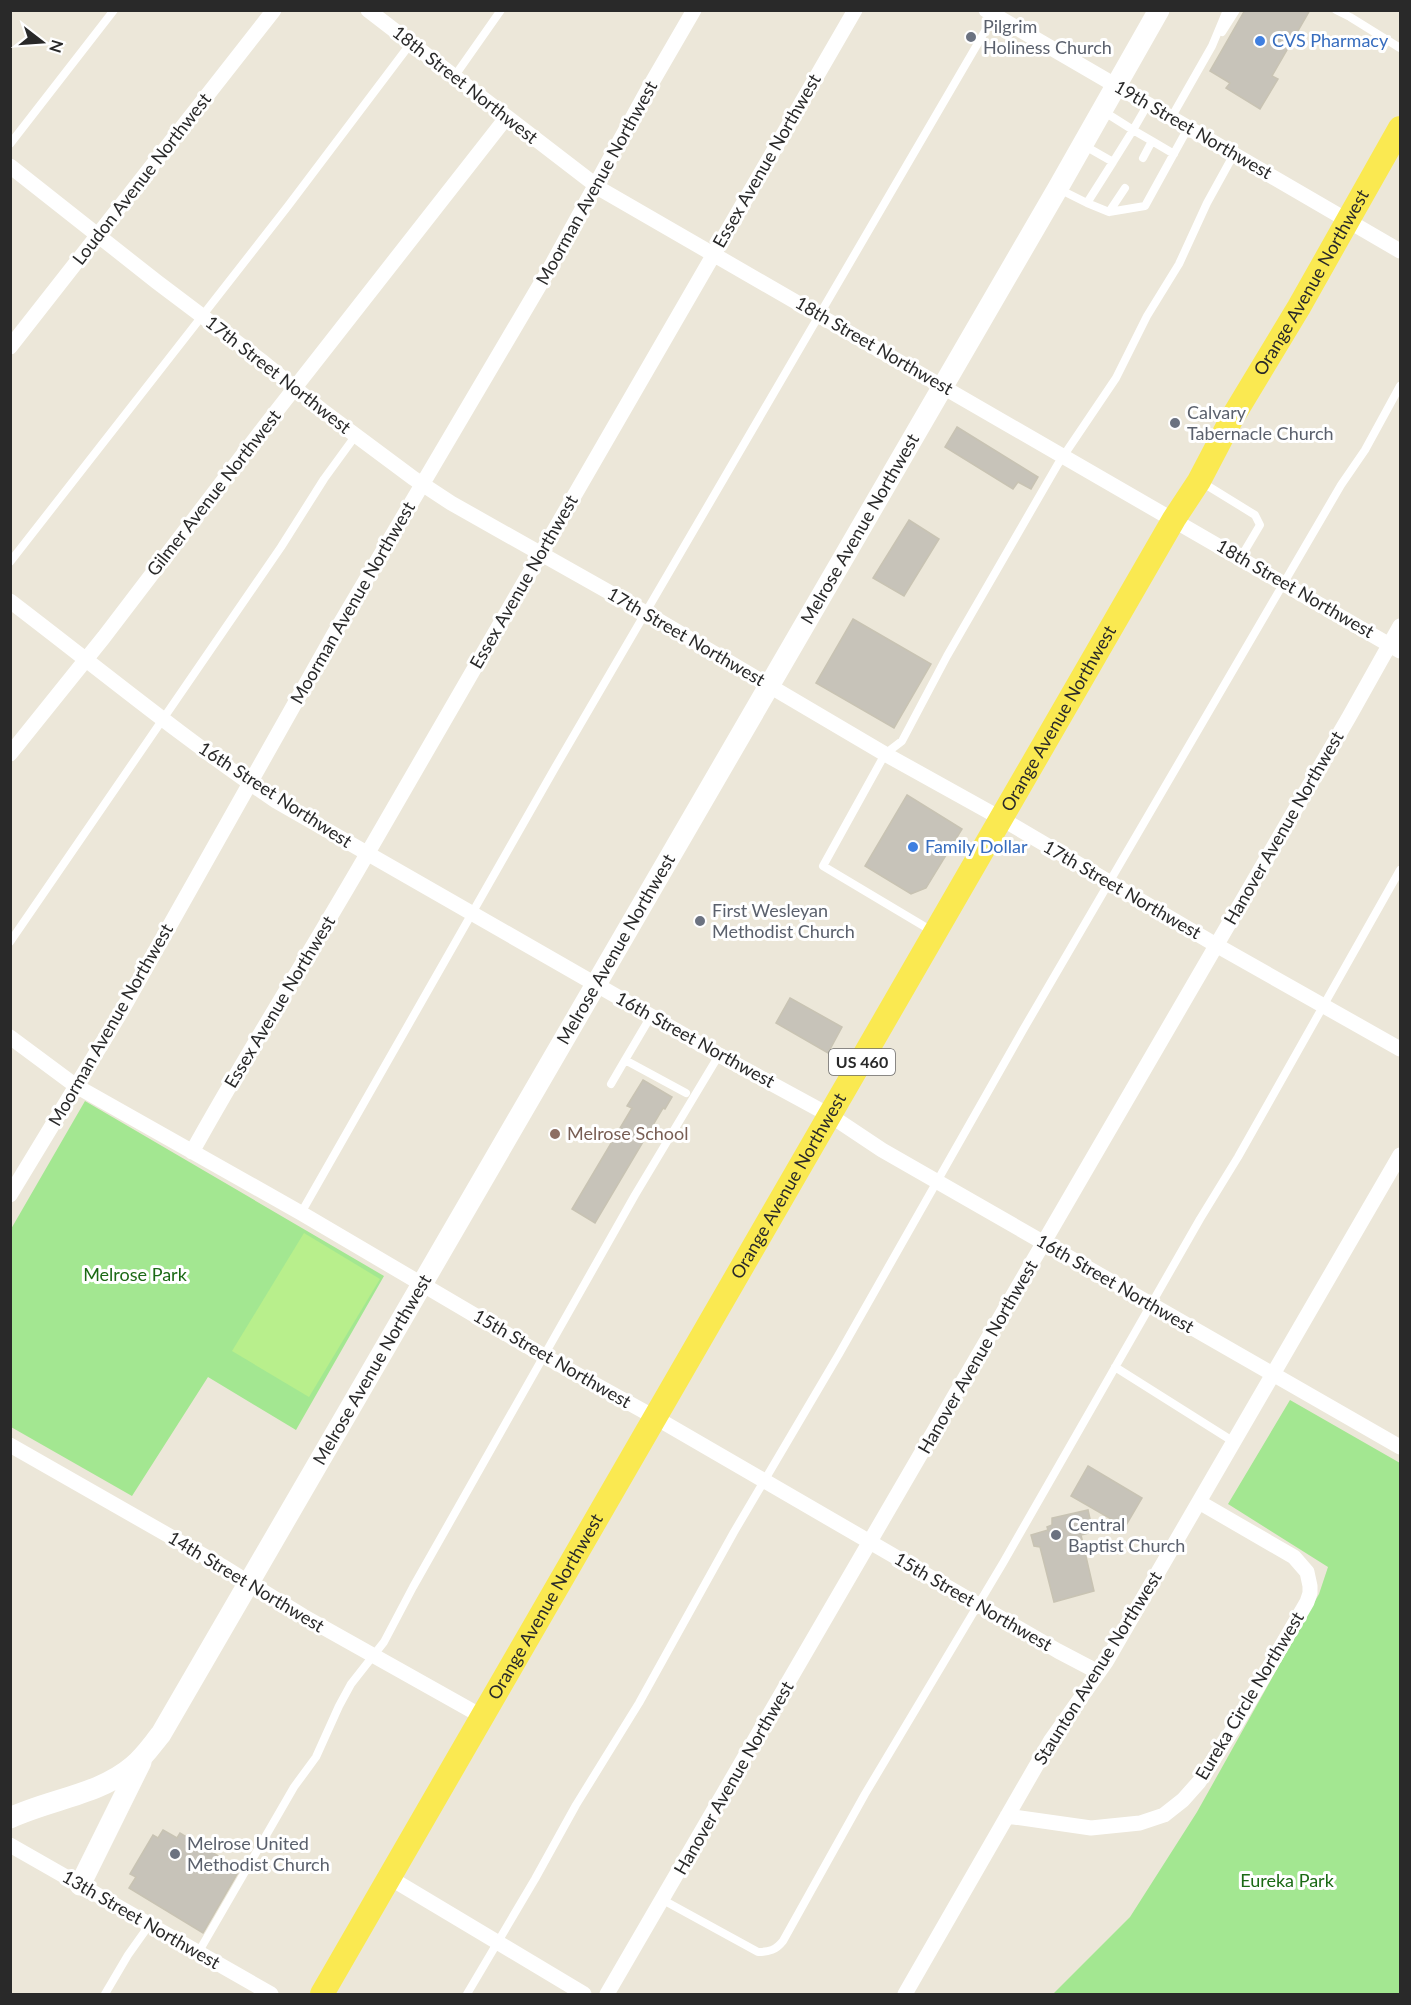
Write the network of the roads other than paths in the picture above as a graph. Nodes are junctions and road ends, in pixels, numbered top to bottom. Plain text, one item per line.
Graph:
1 (114, 10) edge
2 (274, 10) edge
3 (369, 10) edge
4 (501, 10) edge
5 (694, 10) edge
6 (855, 10) edge
7 (1159, 10) edge
8 (1227, 10) edge
9 (1236, 10) edge
10 (1336, 10) edge
11 (992, 12) edge
12 (1350, 14) edge
13 (411, 43) junction
14 (1212, 46) junction
15 (1401, 48) edge
16 (454, 77) junction
17 (1116, 85) junction
18 (1148, 104) junction
19 (1102, 110) junction
20 (506, 118) junction
21 (1171, 118) junction
22 (1188, 128) junction
23 (1401, 128) edge
24 (1133, 130) junction
25 (1152, 141) junction
26 (10, 144) edge
27 (1082, 144) junction
28 (1174, 154) junction
29 (1234, 154) junction
30 (1143, 158) dead end
31 (1113, 162) junction
32 (10, 166) edge
33 (595, 185) junction
34 (1058, 188) junction
35 (1125, 188) dead end
36 (1087, 203) junction
37 (1109, 212) junction
38 (1347, 220) junction
39 (99, 235) junction
40 (1401, 251) edge
41 (713, 255) junction
42 (819, 314) junction
43 (202, 316) junction
44 (10, 347) edge
45 (942, 386) junction
46 (1401, 386) edge
47 (295, 388) junction
48 (356, 435) junction
49 (1064, 456) junction
50 (1199, 481) junction
51 (423, 485) junction
52 (1174, 519) junction
53 (540, 554) junction
54 (1241, 557) junction
55 (10, 562) edge
56 (1284, 582) junction
57 (10, 601) edge
58 (646, 613) junction
59 (1401, 626) edge
60 (1395, 648) edge
61 (86, 659) junction
62 (769, 685) junction
63 (163, 719) junction
64 (10, 754) edge
65 (885, 754) junction
66 (250, 783) junction
67 (1002, 819) junction
68 (367, 854) junction
69 (1401, 870) edge
70 (1110, 883) junction
71 (473, 914) junction
72 (936, 933) junction
73 (10, 942) edge
74 (1216, 945) junction
75 (596, 985) junction
76 (1323, 1006) junction
77 (651, 1016) junction
78 (10, 1037) edge
79 (1401, 1049) edge
80 (719, 1055) junction
81 (625, 1060) junction
82 (611, 1084) dead end
83 (76, 1086) junction
84 (686, 1093) dead end
85 (831, 1116) junction
86 (192, 1152) junction
87 (1401, 1155) edge
88 (937, 1182) junction
89 (10, 1195) edge
90 (301, 1213) junction
91 (1043, 1243) junction
92 (422, 1284) junction
93 (1151, 1305) junction
94 (544, 1356) junction
95 (1115, 1367) junction
96 (1274, 1374) junction
97 (656, 1418) junction
98 (1234, 1442) junction
99 (1400, 1444) edge
100 (15, 1447) edge
101 (10, 1463) edge
102 (764, 1482) junction
103 (1199, 1502) junction
104 (870, 1542) junction
105 (249, 1582) junction
106 (978, 1605) junction
107 (375, 1656) junction
108 (1098, 1672) junction
109 (483, 1717) junction
110 (144, 1756) junction
111 (1007, 1816) junction
112 (10, 1818) edge
113 (10, 1845) edge
114 (390, 1878) junction
115 (80, 1885) junction
116 (663, 1900) junction
117 (150, 1924) junction
118 (497, 1944) junction
119 (198, 1953) junction
120 (105, 1995) edge
121 (271, 1995) edge
122 (322, 1995) edge
123 (467, 1995) edge
124 (584, 1995) edge
125 (608, 1995) edge
126 (905, 1995) edge

1 - 26 lane
2 - 39 street, Loudon Avenue Northwest
3 - 13 street, 18th Street Northwest
4 - 16 lane
5 - 33 street, Moorman Avenue Northwest
6 - 41 street, Essex Avenue Northwest
7 - 17 street, Melrose Avenue Northwest
8 - 14 lane
9 - 14 lane
10 - 12 lane
11 - 17 street, 19th Street Northwest
11 - 42 lane
12 - 15 lane
13 - 16 street, 18th Street Northwest
13 - 43 lane
14 - 21 lane
16 - 20 street, 18th Street Northwest
17 - 18 street, 19th Street Northwest
17 - 19 street, Melrose Avenue Northwest
18 - 21 street, 19th Street Northwest
18 - 24 lane
19 - 24 lane
19 - 27 street, Melrose Avenue Northwest
20 - 33 street, 18th Street Northwest
20 - 47 street, Gilmer Avenue Northwest
21 - 22 street, 19th Street Northwest
22 - 28 lane
22 - 29 street, 19th Street Northwest
23 - 38 main road, Orange Avenue Northwest / US 460
24 - 25 lane
24 - 31 lane
25 - 28 lane
25 - 30 lane
27 - 31 lane
27 - 34 street, Melrose Avenue Northwest
28 - 37 lane
29 - 38 street, 19th Street Northwest
29 - 49 lane
31 - 36 lane
32 - 39 street, 17th Street Northwest
33 - 41 street, 18th Street Northwest
33 - 51 street, Moorman Avenue Northwest
34 - 36 lane
34 - 45 street, Melrose Avenue Northwest
35 - 37 lane
36 - 37 lane
38 - 40 street, 19th Street Northwest
38 - 50 main road, Orange Avenue Northwest / US 460
39 - 43 street, 17th Street Northwest
39 - 44 street, Loudon Avenue Northwest
41 - 42 street, 18th Street Northwest
41 - 53 street, Essex Avenue Northwest
42 - 45 street, 18th Street Northwest
42 - 58 lane
43 - 47 street, 17th Street Northwest
43 - 55 lane
45 - 49 street, 18th Street Northwest
45 - 62 street, Melrose Avenue Northwest
46 - 56 lane
47 - 48 street, 17th Street Northwest
47 - 61 street, Gilmer Avenue Northwest
48 - 51 street, 17th Street Northwest
48 - 63 lane
49 - 52 street, 18th Street Northwest
49 - 65 lane
50 - 52 main road, Orange Avenue Northwest / US 460
50 - 54 lane
51 - 53 street, 17th Street Northwest
51 - 66 street, Moorman Avenue Northwest
52 - 54 street, 18th Street Northwest
52 - 67 main road, Orange Avenue Northwest / US 460
53 - 58 street, 17th Street Northwest
53 - 68 street, Essex Avenue Northwest
54 - 56 street, 18th Street Northwest
56 - 60 street, 18th Street Northwest
56 - 70 lane
57 - 61 street, 16th Street Northwest
58 - 62 street, 17th Street Northwest
58 - 71 lane
59 - 60 street, Hanover Avenue Northwest
60 - 74 street, Hanover Avenue Northwest
61 - 63 street, 16th Street Northwest
61 - 64 street, Gilmer Avenue Northwest
62 - 65 street, 17th Street Northwest
62 - 75 street, Melrose Avenue Northwest
63 - 66 street, 16th Street Northwest
63 - 73 lane
65 - 67 street, 17th Street Northwest
65 - 72 lane
66 - 68 street, 16th Street Northwest
66 - 83 street, Moorman Avenue Northwest
67 - 70 street, 17th Street Northwest
67 - 72 main road, Orange Avenue Northwest / US 460
68 - 71 street, 16th Street Northwest
68 - 86 street, Essex Avenue Northwest
69 - 76 lane
70 - 74 street, 17th Street Northwest
70 - 88 lane
71 - 75 street, 16th Street Northwest
71 - 90 lane
72 - 85 main road, Orange Avenue Northwest / US 460
74 - 76 street, 17th Street Northwest
74 - 91 street, Hanover Avenue Northwest
75 - 77 street, 16th Street Northwest
75 - 92 street, Melrose Avenue Northwest
76 - 79 street, 17th Street Northwest
76 - 93 lane
77 - 80 street, 16th Street Northwest
77 - 81 lane
78 - 83 street, 15th Street Northwest
80 - 85 street, 16th Street Northwest
80 - 94 lane
81 - 82 lane
81 - 84 lane
83 - 86 street, 15th Street Northwest
83 - 89 street, Moorman Avenue Northwest
85 - 88 street, 16th Street Northwest
85 - 97 main road, Orange Avenue Northwest / US 460
86 - 90 street, 15th Street Northwest
87 - 96 street, Staunton Avenue Northwest
88 - 91 street, 16th Street Northwest
88 - 102 lane
90 - 92 street, 15th Street Northwest
91 - 93 street, 16th Street Northwest
91 - 104 street, Hanover Avenue Northwest
92 - 94 street, 15th Street Northwest
92 - 105 street, Melrose Avenue Northwest
93 - 95 lane
93 - 96 street, 16th Street Northwest
94 - 97 street, 15th Street Northwest
94 - 107 lane
95 - 98 lane
95 - 106 lane
96 - 98 street, Staunton Avenue Northwest
96 - 99 street, 16th Street Northwest
97 - 102 street, 15th Street Northwest
97 - 109 main road, Orange Avenue Northwest / US 460
98 - 103 street, Staunton Avenue Northwest
100 - 101 street
100 - 105 street, 14th Street Northwest
102 - 104 street, 15th Street Northwest
102 - 118 lane
103 - 108 street, Staunton Avenue Northwest
103 - 111 street, Eureka Circle Northwest
104 - 106 street, 15th Street Northwest
104 - 116 street, Hanover Avenue Northwest
105 - 107 street, 14th Street Northwest
105 - 110 street, Melrose Avenue Northwest
106 - 108 street, 15th Street Northwest
106 - 116 lane
107 - 109 street, 14th Street Northwest
107 - 119 lane
108 - 111 street, Staunton Avenue Northwest
109 - 114 main road, Orange Avenue Northwest / US 460
110 - 112 street, Melrose Avenue Northwest
110 - 115 street
111 - 126 street, Staunton Avenue Northwest
113 - 115 street, 13th Street Northwest
114 - 118 street
114 - 122 main road, Orange Avenue Northwest / US 460
115 - 117 street, 13th Street Northwest
116 - 125 street, Hanover Avenue Northwest
117 - 119 street, 13th Street Northwest
117 - 120 lane
118 - 123 lane
118 - 124 street
119 - 121 street, 13th Street Northwest

